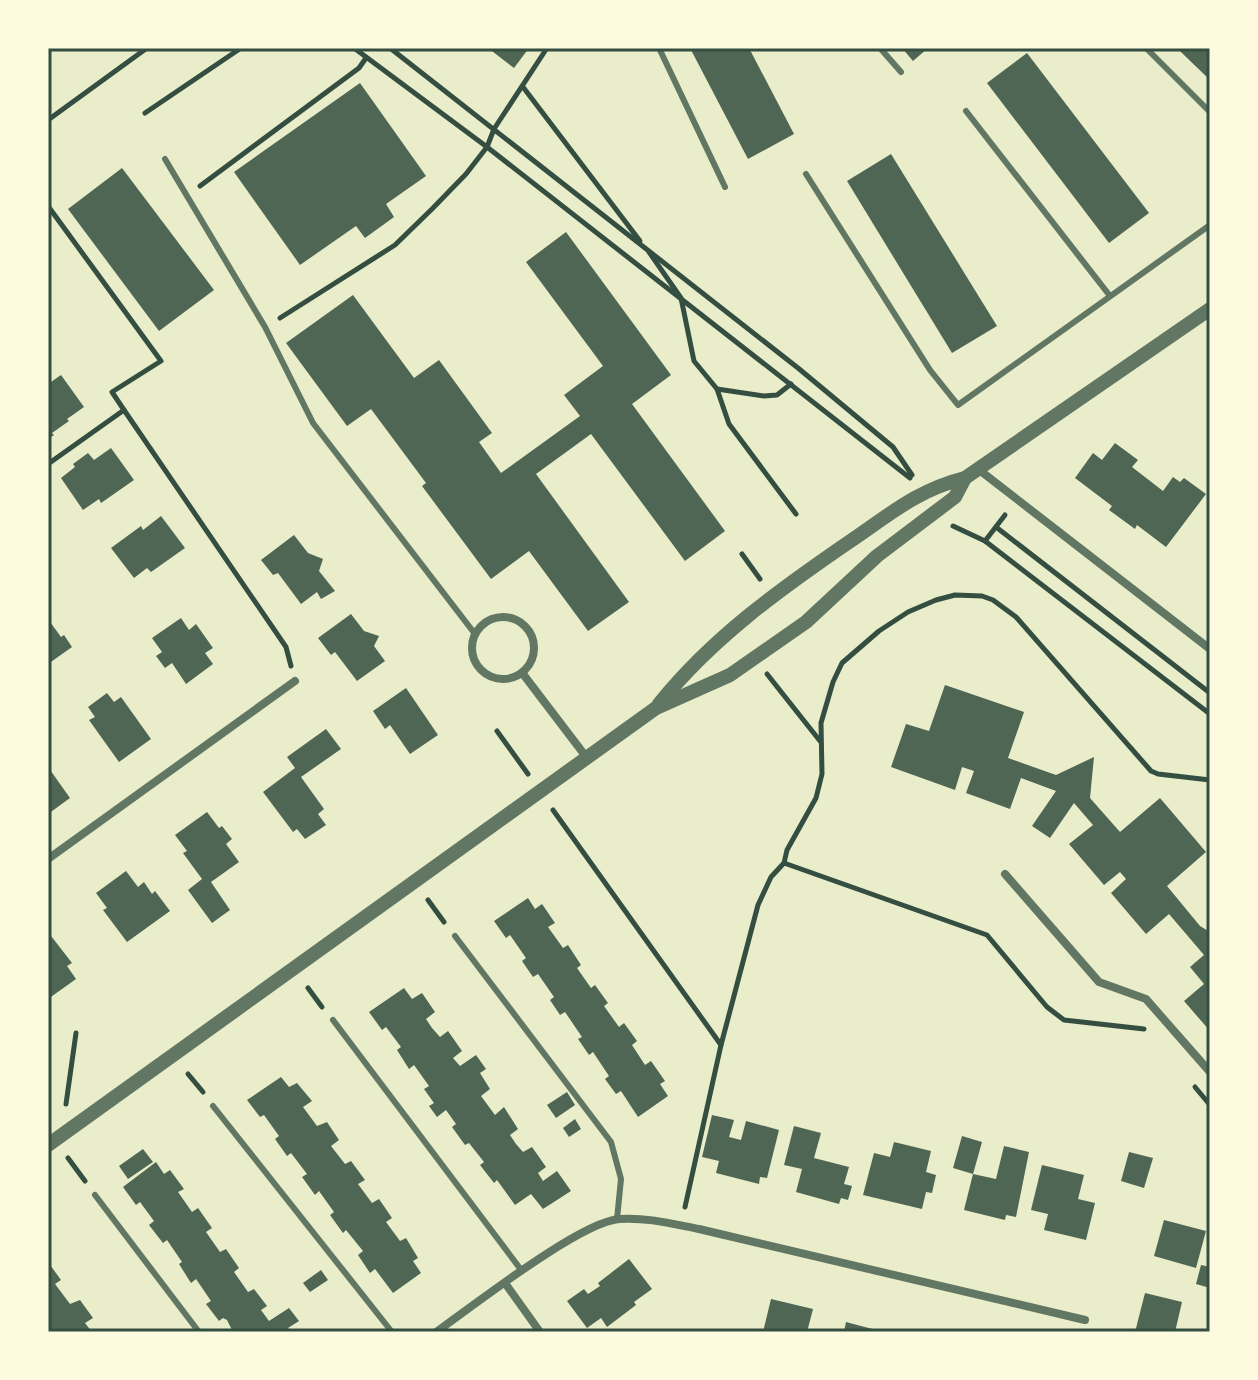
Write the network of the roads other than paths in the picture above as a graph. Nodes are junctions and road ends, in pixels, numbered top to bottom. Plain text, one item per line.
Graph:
1 (659, 48) edge
2 (880, 48) edge
3 (1146, 48) edge
4 (901, 72) dead end
5 (966, 111) dead end
6 (1210, 112) edge
7 (165, 159) dead end
8 (806, 174) dead end
9 (725, 187) dead end
10 (1210, 225) edge
11 (1110, 296) junction
12 (1210, 309) edge
13 (972, 474) junction
14 (475, 634) junction
15 (1210, 649) edge
16 (523, 674) junction
17 (295, 681) road end
18 (656, 708) junction
19 (587, 758) junction
20 (48, 859) edge
21 (1005, 874) dead end
22 (455, 936) road end
23 (333, 1020) dead end
24 (1210, 1072) edge
25 (213, 1106) dead end
26 (48, 1145) edge
27 (95, 1195) road end
28 (617, 1219) junction
29 (522, 1271) junction
30 (505, 1283) junction
31 (1085, 1320) dead end
32 (199, 1332) edge
33 (392, 1332) edge
34 (436, 1332) edge
35 (540, 1332) edge

1 - 9 lane
2 - 4 lane
3 - 6 lane
5 - 11 lane
7 - 14 lane
8 - 11 lane
10 - 11 lane
12 - 13 street
13 - 15 street
13 - 18 street
13 - 18 street
14 - 16 street
14 - 16 street
16 - 19 street
17 - 20 street
18 - 19 street
19 - 26 street
21 - 24 street
22 - 28 lane
23 - 29 lane
25 - 33 lane
27 - 32 lane
28 - 29 street
28 - 31 street
29 - 30 street
30 - 34 street
30 - 35 street

